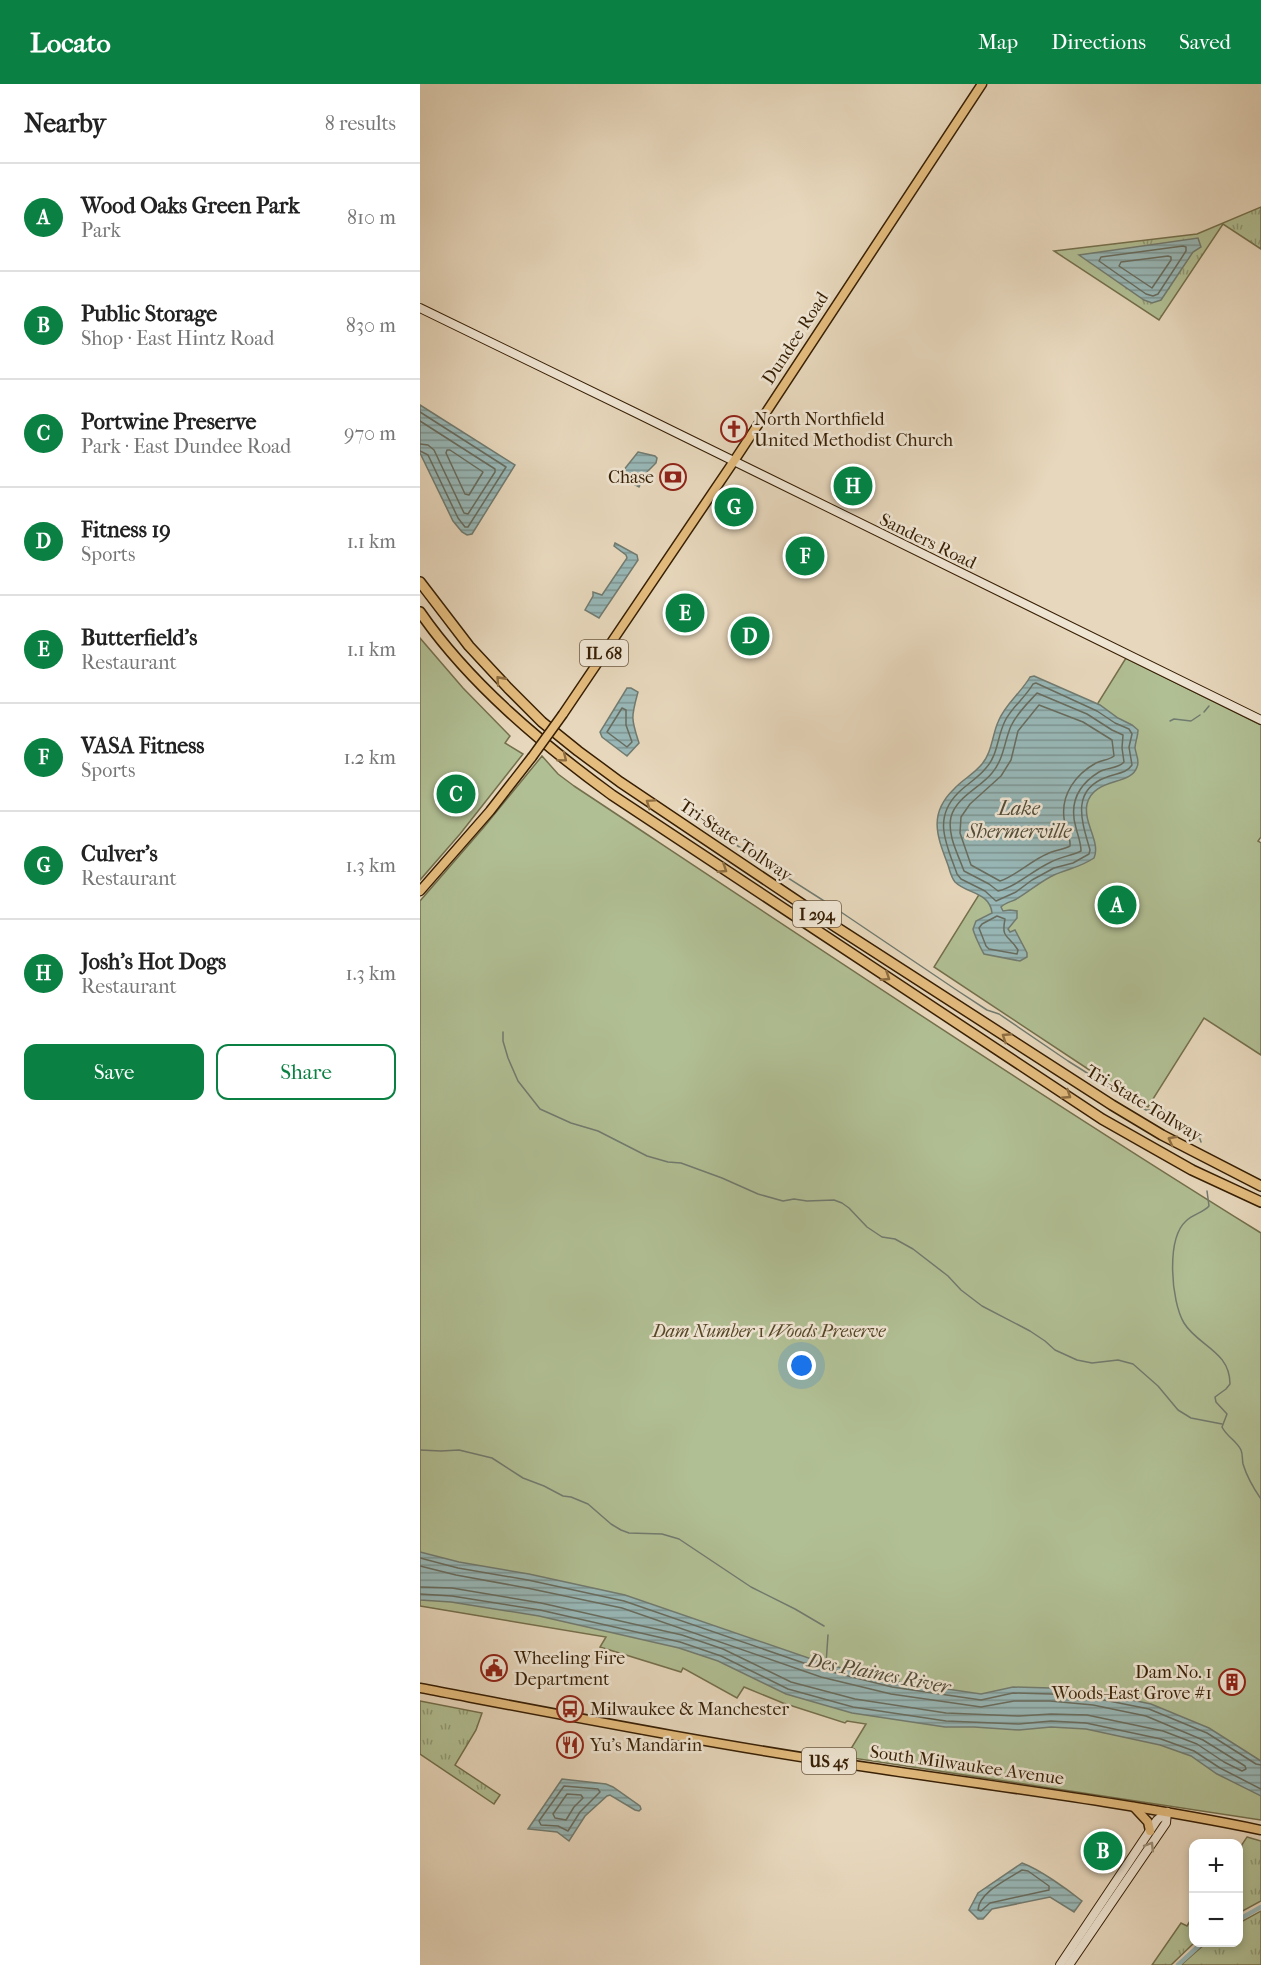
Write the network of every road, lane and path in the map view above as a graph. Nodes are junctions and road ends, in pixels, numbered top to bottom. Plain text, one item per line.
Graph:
1 (982, 84) edge
2 (420, 309) edge
3 (734, 461) junction
4 (420, 582) edge
5 (420, 612) edge
6 (1261, 720) edge
7 (420, 891) edge
8 (1261, 1186) edge
9 (1261, 1202) edge
10 (420, 1688) edge
11 (1133, 1807) junction
12 (1167, 1812) junction
13 (1261, 1830) edge
14 (1150, 1831) junction
15 (1060, 1965) edge
16 (1069, 1965) edge

1 - 3 main road, Dundee Road / IL 68
2 - 3 main road, Sanders Road
3 - 6 main road, Sanders Road
3 - 7 main road, Dundee Road / IL 68, bridge
8 -> 4 highway, Tri-State Tollway / I 294
5 -> 9 highway, Tri-State Tollway / I 294
10 - 11 main road, South Milwaukee Avenue / US 45
11 - 12 main road, South Milwaukee Avenue / US 45
11 - 14 main road
12 - 13 main road, South Milwaukee Avenue / US 45
12 - 14 main road
16 -> 12 main road
14 - 15 main road

